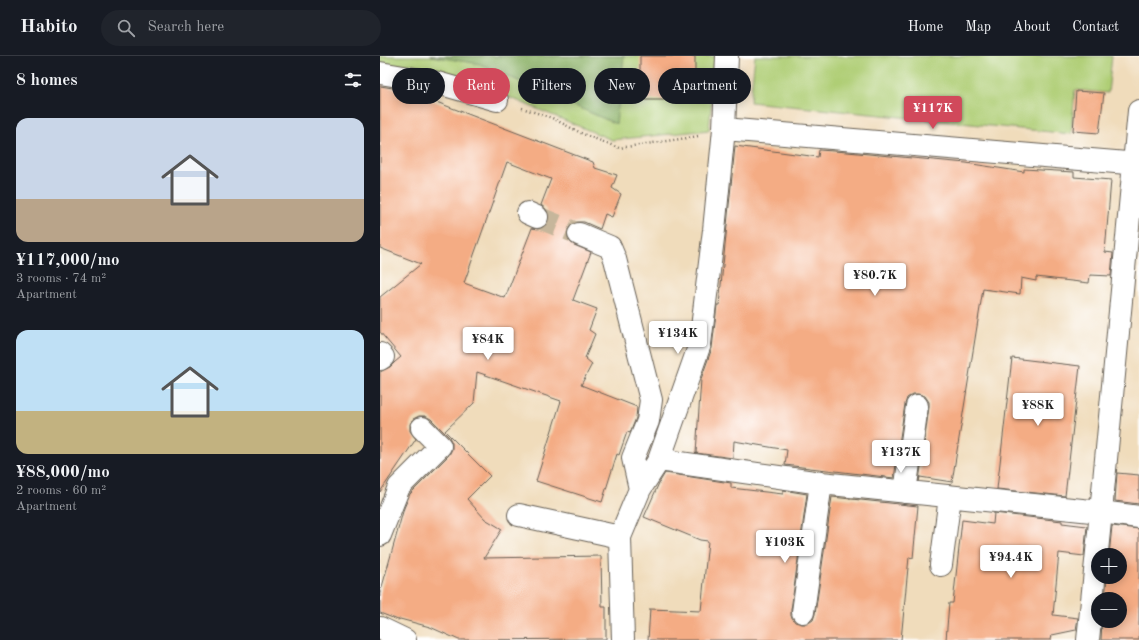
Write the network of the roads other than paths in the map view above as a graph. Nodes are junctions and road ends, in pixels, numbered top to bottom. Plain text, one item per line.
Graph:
1 (726, 56) edge
2 (380, 73) edge
3 (453, 87) edge
4 (1139, 111) edge
5 (724, 129) junction
6 (1136, 164) edge
7 (578, 234) tunnel mouth
8 (380, 354) edge
9 (380, 359) edge
10 (917, 406) dead end
11 (422, 428) dead end
12 (659, 460) junction
13 (821, 484) junction
14 (640, 489) junction
15 (905, 492) junction
16 (950, 496) junction
17 (1101, 512) junction
18 (519, 515) dead end
19 (1139, 517) edge
20 (380, 535) edge
21 (620, 537) junction
22 (941, 565) dead end
23 (803, 612) dead end
24 (380, 628) edge
25 (404, 640) edge
26 (623, 640) edge
27 (1088, 640) edge

1 - 5 street
2 - 3 street
4 - 6 street
5 - 6 street
5 - 12 street
6 - 17 street
7 - 14 street
8 - 9 street
10 - 15 street
11 - 20 street
12 - 13 street
12 - 14 street
13 - 15 street
13 - 23 street
14 - 21 street
15 - 16 street
16 - 17 street
16 - 22 street
17 - 19 street
17 - 27 street
18 - 21 street
21 - 26 street
24 - 25 street

